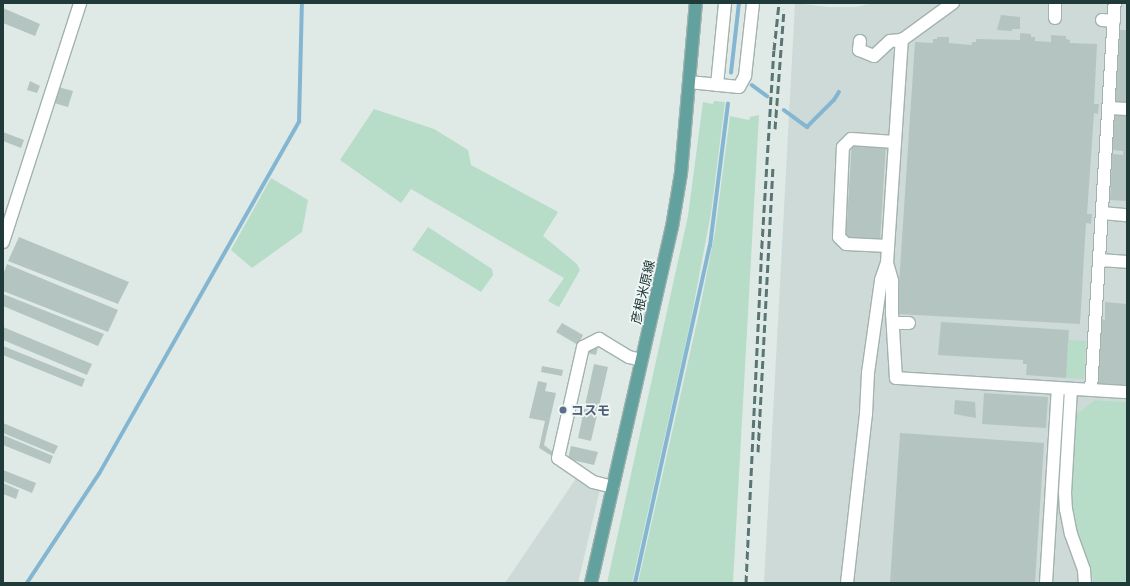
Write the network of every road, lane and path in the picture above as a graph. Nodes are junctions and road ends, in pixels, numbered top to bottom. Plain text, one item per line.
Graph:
1 (80, 3) edge
2 (696, 3) edge
3 (725, 3) edge
4 (753, 3) edge
5 (953, 3) edge
6 (1055, 3) edge
7 (1119, 7) edge
8 (1055, 18) dead end
9 (902, 40) junction
10 (860, 41) dead end
11 (689, 82) junction
12 (717, 85) junction
13 (1109, 108) junction
14 (1127, 109) edge
15 (895, 142) junction
16 (1102, 213) junction
17 (1127, 215) edge
18 (3, 242) edge
19 (888, 246) junction
20 (1100, 260) junction
21 (1127, 262) edge
22 (887, 263) junction
23 (893, 323) junction
24 (908, 323) dead end
25 (641, 360) junction
26 (1058, 388) junction
27 (1071, 389) junction
28 (1091, 390) junction
29 (1127, 392) edge
30 (613, 487) junction
31 (591, 583) edge
32 (847, 583) edge
33 (1046, 583) edge
34 (1085, 583) edge

1 - 18 street
2 - 11 main road, 彦根米原線
3 - 12 street
4 - 12 street
5 - 9 street
6 - 8 street
7 - 13 street
9 - 10 street
9 - 15 street
11 - 12 street
11 - 25 main road, 彦根米原線
13 - 14 street
13 - 16 street
15 - 19 street
15 - 19 street
16 - 17 street
16 - 20 street
19 - 22 street
20 - 21 street
20 - 28 street
22 - 23 street
22 - 32 street
23 - 24 street
23 - 26 street
25 - 30 main road, 彦根米原線
25 - 30 street
26 - 27 street
26 - 33 street
27 - 28 street
27 - 34 street
28 - 29 street
30 - 31 main road, 彦根米原線

